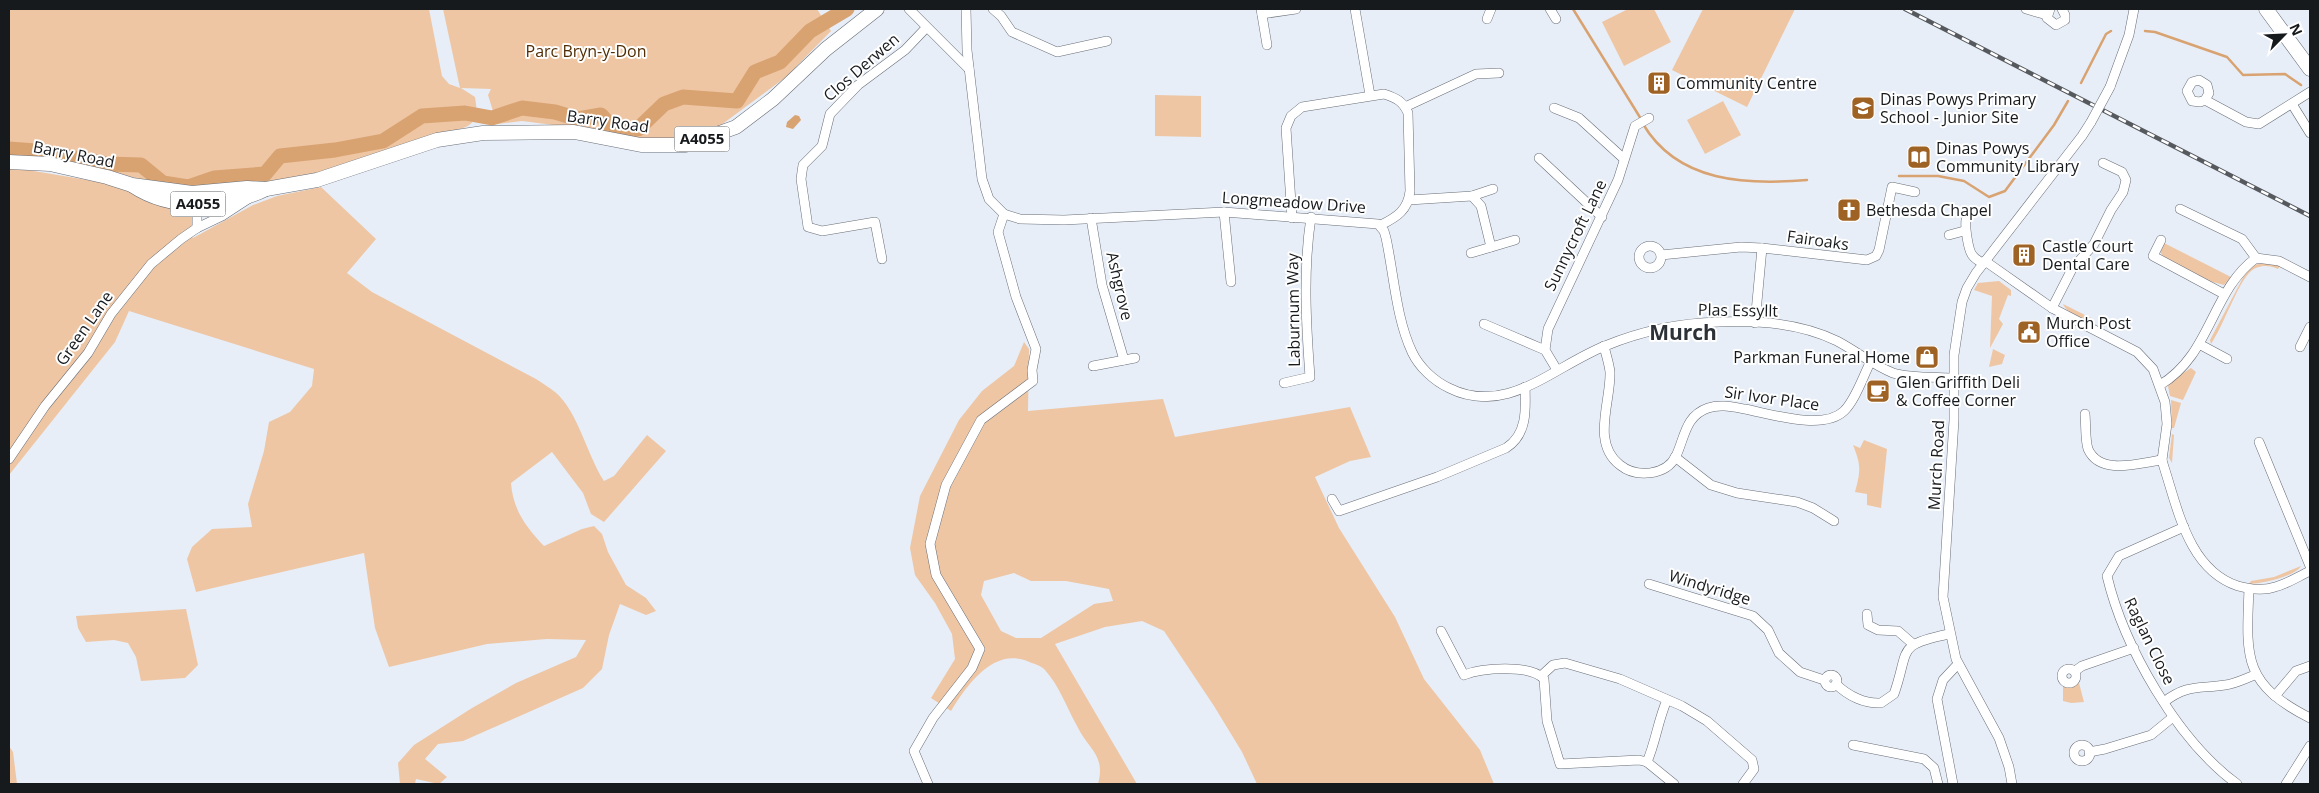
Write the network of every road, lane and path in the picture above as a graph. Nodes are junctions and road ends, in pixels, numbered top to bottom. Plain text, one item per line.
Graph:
1 (877, 9) edge
2 (909, 9) edge
3 (966, 9) edge
4 (993, 9) edge
5 (1296, 9) edge
6 (1355, 9) edge
7 (1491, 9) edge
8 (1550, 9) edge
9 (2026, 9) edge
10 (2062, 9) edge
11 (2134, 9) edge
12 (2266, 9) edge
13 (1261, 11) edge
14 (1004, 12) edge
15 (2049, 12) edge
16 (1487, 19) dead end
17 (1556, 19) dead end
18 (926, 28) junction
19 (1107, 42) dead end
20 (1267, 45) dead end
21 (2309, 64) edge
22 (969, 69) junction
23 (1499, 74) dead end
24 (2310, 92) edge
25 (1370, 95) junction
26 (2205, 100) dead end
27 (2292, 104) junction
28 (1405, 107) junction
29 (1554, 108) dead end
30 (1649, 118) dead end
31 (2310, 133) edge
32 (1538, 158) dead end
33 (1624, 158) junction
34 (9, 162) edge
35 (2103, 163) dead end
36 (132, 185) junction
37 (266, 189) junction
38 (1493, 189) dead end
39 (1915, 192) dead end
40 (1472, 196) junction
41 (1409, 200) junction
42 (190, 204) junction
43 (219, 204) junction
44 (2180, 209) dead end
45 (1224, 212) junction
46 (1004, 214) junction
47 (1311, 217) junction
48 (1602, 217) junction
49 (1091, 218) junction
50 (1292, 218) junction
51 (1966, 220) dead end
52 (1381, 225) junction
53 (197, 228) junction
54 (1964, 230) junction
55 (1949, 235) dead end
56 (1515, 240) dead end
57 (2160, 240) dead end
58 (1491, 247) junction
59 (1762, 248) junction
60 (1471, 253) dead end
61 (1661, 255) dead end
62 (2256, 258) junction
63 (882, 259) dead end
64 (1984, 262) junction
65 (2310, 277) edge
66 (1231, 282) dead end
67 (2224, 294) junction
68 (2052, 308) junction
69 (1755, 323) junction
70 (1484, 324) dead end
71 (2310, 327) edge
72 (2200, 344) junction
73 (1604, 346) junction
74 (2300, 346) dead end
75 (1545, 350) junction
76 (1135, 358) dead end
77 (2227, 359) dead end
78 (1124, 360) junction
79 (1871, 361) junction
80 (1093, 366) dead end
81 (1557, 370) junction
82 (1953, 378) junction
83 (1284, 383) dead end
84 (2160, 385) junction
85 (1525, 387) junction
86 (2085, 414) dead end
87 (2259, 442) dead end
88 (1675, 457) junction
89 (9, 458) edge
90 (2162, 460) junction
91 (1332, 499) dead end
92 (1834, 521) dead end
93 (2184, 527) junction
94 (2310, 566) edge
95 (2310, 571) edge
96 (1648, 584) dead end
97 (2249, 589) junction
98 (1867, 614) dead end
99 (1441, 631) dead end
100 (1950, 634) junction
101 (1913, 644) junction
102 (2134, 648) junction
103 (1958, 664) junction
104 (2310, 666) edge
105 (2075, 671) dead end
106 (2255, 675) junction
107 (1541, 676) junction
108 (2275, 696) junction
109 (1667, 700) junction
110 (2164, 702) junction
111 (2173, 717) junction
112 (2310, 718) edge
113 (1853, 745) dead end
114 (2310, 746) edge
115 (2089, 752) dead end
116 (1646, 762) junction
117 (2233, 783) edge
118 (928, 784) edge
119 (1674, 784) edge
120 (1743, 784) edge
121 (1938, 784) edge
122 (1954, 784) edge
123 (2012, 784) edge
124 (2286, 784) edge

1 - 37 main road, Barry Road / A4055
2 - 18 street
3 - 22 street
4 - 14 street
5 - 13 street
6 - 25 street
7 - 16 street
8 - 17 street
9 - 15 street
10 - 15 street
11 - 64 street, Murch Road, bridge
12 - 21 main road
13 - 20 street
14 - 19 street
18 - 22 street
18 - 63 street, Clos Derwen
22 - 46 street
23 - 28 street
24 - 27 street
25 - 28 street
25 - 50 street
26 - 27 street
27 - 31 street
28 - 41 street
29 - 33 street
30 - 33 street, Sunnycroft Lane
32 - 48 street
33 - 48 street, Sunnycroft Lane
34 - 36 main road, Barry Road / A4055
35 - 68 street
36 - 42 main road, Barry Road / A4055
36 - 43 main road, Barry Road / A4055
37 - 43 main road, Barry Road / A4055
37 - 43 main road, Barry Road / A4055
38 - 40 street
39 - 59 street, Fairoaks
40 - 41 street
40 - 58 street
41 - 52 street
42 - 43 main road, Barry Road / A4055
42 - 53 street
43 - 53 street, Green Lane
44 - 62 street
45 - 49 street, Longmeadow Drive
45 - 50 street, Longmeadow Drive
45 - 66 street
46 - 49 street, Longmeadow Drive
46 - 118 street
47 - 50 street, Longmeadow Drive
47 - 52 street, Longmeadow Drive
47 - 83 street, Laburnum Way
48 - 75 street, Sunnycroft Lane
49 - 78 street, Ashgrove
51 - 54 street
52 - 85 street, Longmeadow Drive
53 - 89 street, Green Lane
54 - 55 street
54 - 64 street
56 - 58 street
57 - 67 street
58 - 60 street
59 - 61 street, Fairoaks
59 - 69 street
62 - 65 street
62 - 67 street
64 - 68 street
64 - 82 street, Murch Road
67 - 72 street
68 - 84 street
69 - 73 street, Plas Essyllt
69 - 79 street, Plas Essyllt
70 - 75 street
71 - 74 street
72 - 77 street
72 - 84 street
73 - 81 street, Plas Essyllt
73 - 88 street
75 - 81 street
76 - 78 street
78 - 80 street
79 - 82 street, Plas Essyllt
79 - 88 street, Sir Ivor Place
81 - 85 street, Plas Essyllt
82 - 100 street, Murch Road
84 - 90 street
85 - 91 street
86 - 90 street
87 - 94 street
88 - 92 street
90 - 93 street
93 - 97 street
93 - 102 street, Raglan Close
95 - 97 street
96 - 101 street, Windyridge
97 - 106 street
98 - 101 street
99 - 107 street
100 - 101 street
100 - 103 street, Murch Road
102 - 105 street
102 - 110 street, Raglan Close
103 - 122 street
103 - 123 street, Murch Road
104 - 108 street
106 - 108 street
106 - 110 street
107 - 109 street
107 - 116 street
108 - 112 street
109 - 116 street
109 - 120 street
110 - 111 street, Raglan Close
111 - 115 street
111 - 117 street, Raglan Close
113 - 121 street
114 - 124 street
116 - 119 street

